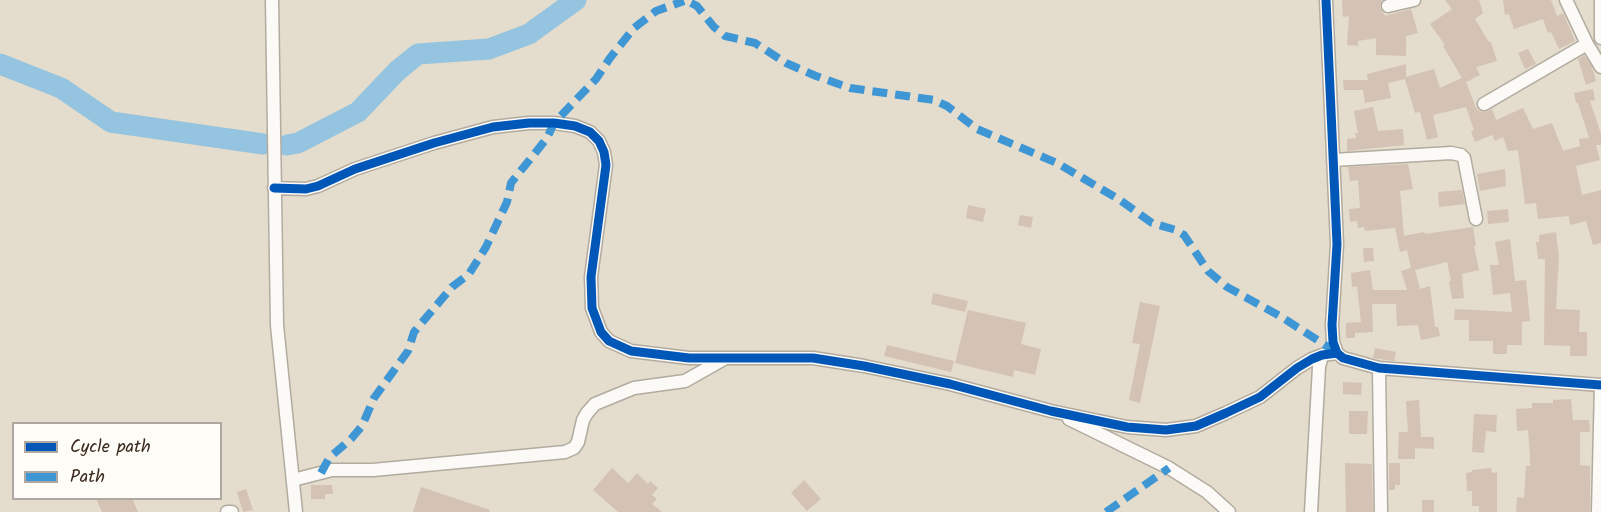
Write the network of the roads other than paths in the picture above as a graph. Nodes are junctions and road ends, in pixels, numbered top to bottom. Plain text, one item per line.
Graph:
1 (272, 0) edge
2 (1326, 0) edge
3 (1414, 0) edge
4 (1566, 0) edge
5 (1600, 0) edge
6 (1388, 6) dead end
7 (1601, 38) edge
8 (1587, 44) junction
9 (1601, 67) edge
10 (1484, 104) dead end
11 (1333, 160) junction
12 (274, 188) junction
13 (1476, 219) dead end
14 (1337, 353) junction
15 (1322, 355) junction
16 (724, 359) junction
17 (1379, 368) junction
18 (1601, 385) edge
19 (1051, 411) junction
20 (293, 480) junction
21 (227, 512) edge
22 (232, 512) edge
23 (296, 512) edge
24 (1229, 512) edge
25 (1311, 512) edge
26 (1381, 512) edge
27 (1598, 512) edge

1 - 12 street
2 - 11 street
3 - 6 street
4 - 8 street
5 - 7 street
8 - 9 street
8 - 10 street
11 - 13 street
11 - 14 street
12 - 16 street
12 - 20 street
14 - 15 street
14 - 17 street
15 - 19 street
15 - 25 street
16 - 19 street
16 - 20 street
17 - 18 street
17 - 26 street
18 - 27 street
19 - 24 street
20 - 23 street
21 - 22 street

